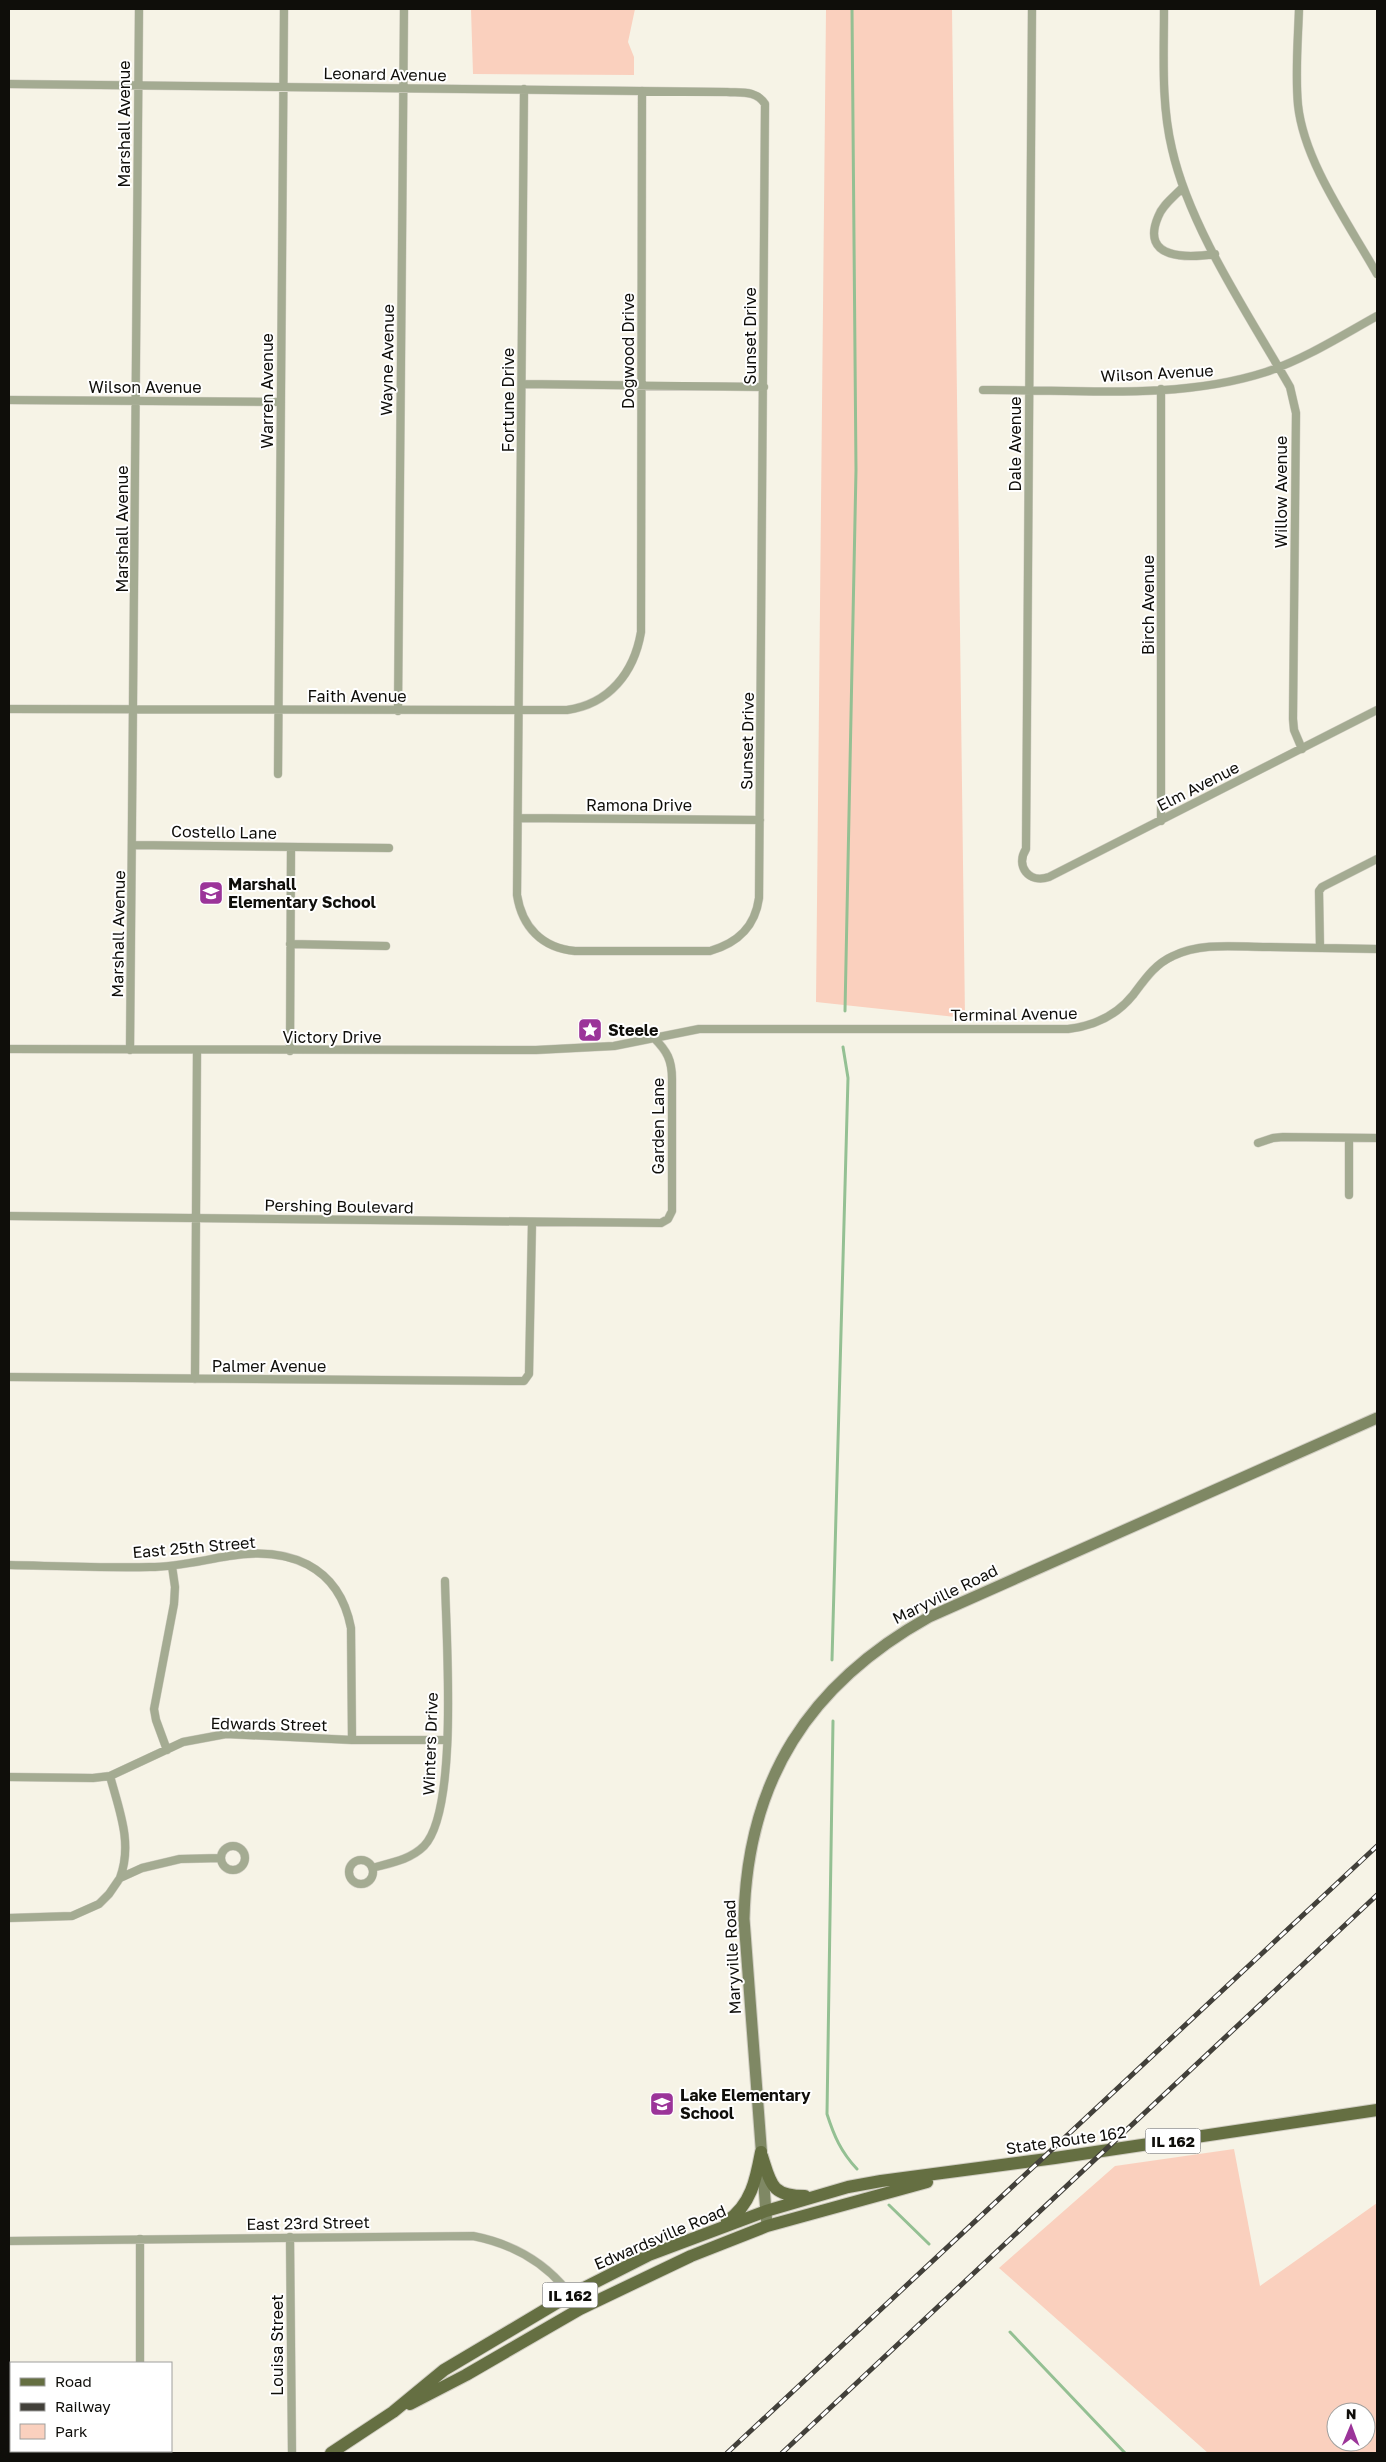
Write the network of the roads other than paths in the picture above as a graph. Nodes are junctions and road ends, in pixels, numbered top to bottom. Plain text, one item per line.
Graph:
1 (139, 9) edge
2 (284, 9) edge
3 (404, 9) edge
4 (1032, 9) edge
5 (1164, 9) edge
6 (1300, 9) edge
7 (9, 84) edge
8 (138, 85) junction
9 (283, 87) junction
10 (404, 88) junction
11 (524, 90) junction
12 (642, 91) junction
13 (761, 97) joint
14 (1183, 187) junction
15 (1214, 254) junction
16 (1377, 274) edge
17 (1377, 316) edge
18 (1278, 367) junction
19 (522, 384) junction
20 (642, 386) junction
21 (764, 386) junction
22 (1029, 389) junction
23 (1161, 389) junction
24 (983, 390) dead end
25 (9, 400) edge
26 (136, 401) junction
27 (281, 402) junction
28 (641, 611) joint
29 (9, 709) edge
30 (134, 709) junction
31 (278, 710) junction
32 (398, 710) junction
33 (519, 710) junction
34 (1377, 710) edge
35 (1302, 749) junction
36 (278, 774) dead end
37 (518, 818) junction
38 (760, 820) junction
39 (1161, 821) junction
40 (133, 845) junction
41 (291, 847) junction
42 (389, 848) dead end
43 (1377, 859) edge
44 (1030, 876) joint
45 (290, 944) junction
46 (386, 946) dead end
47 (1320, 948) junction
48 (1377, 949) edge
49 (654, 1038) junction
50 (9, 1049) edge
51 (130, 1050) junction
52 (198, 1050) junction
53 (290, 1051) junction
54 (1349, 1138) junction
55 (1377, 1138) edge
56 (1258, 1143) dead end
57 (1349, 1195) dead end
58 (9, 1216) edge
59 (195, 1219) junction
60 (668, 1219) joint
61 (532, 1222) junction
62 (9, 1377) edge
63 (195, 1379) junction
64 (1377, 1418) edge
65 (9, 1565) edge
66 (172, 1566) junction
67 (445, 1581) dead end
68 (352, 1740) junction
69 (447, 1740) junction
70 (167, 1750) junction
71 (110, 1776) junction
72 (9, 1777) edge
73 (221, 1858) dead end
74 (372, 1868) dead end
75 (120, 1878) junction
76 (9, 1918) edge
77 (1377, 2110) edge
78 (761, 2152) junction
79 (968, 2170) junction
80 (813, 2197) junction
81 (766, 2211) junction
82 (767, 2226) junction
83 (717, 2229) junction
84 (290, 2238) junction
85 (140, 2239) junction
86 (9, 2241) edge
87 (570, 2295) junction
88 (580, 2309) junction
89 (140, 2362) edge
90 (393, 2412) junction
91 (292, 2453) edge
92 (331, 2453) edge

1 - 8 street, Marshall Avenue
2 - 9 street, Warren Avenue
3 - 10 street, Wayne Avenue
4 - 22 street, Dale Avenue
5 - 14 street, Willow Avenue
6 - 16 street
7 - 8 street, Leonard Avenue
8 - 9 street, Leonard Avenue
8 - 26 street, Marshall Avenue
9 - 10 street, Leonard Avenue
9 - 27 street, Warren Avenue
10 - 11 street, Leonard Avenue
10 - 32 street, Wayne Avenue
11 - 12 street, Leonard Avenue
11 - 19 street, Fortune Drive
12 - 13 street, Leonard Avenue
12 - 20 street, Dogwood Drive
13 - 21 street, Sunset Drive
14 - 15 street, Willow Avenue
14 - 15 street
15 - 18 street, Willow Avenue
17 - 18 street, Wilson Avenue
18 - 23 street, Wilson Avenue
18 - 35 street, Willow Avenue
19 - 20 street
19 - 33 street, Fortune Drive
20 - 21 street
20 - 28 street, Dogwood Drive
21 - 38 street, Sunset Drive
22 - 23 street, Wilson Avenue
22 - 24 street, Wilson Avenue
22 - 44 street, Dale Avenue
23 - 39 street, Birch Avenue
25 - 26 street, Wilson Avenue
26 - 27 street, Wilson Avenue
26 - 30 street, Marshall Avenue
27 - 31 street, Warren Avenue
28 - 33 street, Faith Avenue
29 - 30 street, Faith Avenue
30 - 31 street, Faith Avenue
30 - 40 street, Marshall Avenue
31 - 32 street, Faith Avenue
31 - 36 street, Warren Avenue
32 - 33 street, Faith Avenue
33 - 37 street, Sunset Drive
34 - 35 street, Elm Avenue
35 - 39 street, Elm Avenue
37 - 38 street, Ramona Drive
37 - 38 street, Sunset Drive
39 - 44 street, Elm Avenue
40 - 41 street, Costello Lane
40 - 51 street, Marshall Avenue
41 - 42 street
41 - 45 street, Costello Lane
43 - 47 street
45 - 46 street
45 - 53 street, Costello Lane
47 - 48 street, Terminal Avenue
47 - 49 street, Terminal Avenue
49 - 53 street, Victory Drive
49 - 60 street, Garden Lane
50 - 51 street, Victory Drive
51 - 52 street, Victory Drive
52 - 53 street, Victory Drive
52 - 59 street
54 - 55 street
54 - 56 street
54 - 57 street
58 - 59 street, Pershing Boulevard
59 - 61 street, Pershing Boulevard
59 - 63 street
60 - 61 street, Pershing Boulevard
61 - 63 street, Palmer Avenue
62 - 63 street, Palmer Avenue
64 - 78 main road, Maryville Road
65 - 66 street, East 25th Street
66 - 68 street, East 25th Street
66 - 70 street
67 - 69 street, Winters Drive
68 - 69 street, Edwards Street
68 - 70 street, Edwards Street
69 - 74 street, Winters Drive
70 - 71 street, Edwards Street
71 - 72 street, Edwards Street
71 - 75 street
73 - 75 street
75 - 76 street
77 - 79 main road, State Route 162 / IL 162
78 - 80 main road
78 - 81 main road, Maryville Road
78 - 83 main road
79 - 80 main road, State Route 162 / IL 162
79 - 82 main road, State Route 162 / IL 162
80 - 81 main road, State Route 162 / IL 162
81 - 82 main road, Maryville Road
81 - 83 main road, Edwardsville Road / IL 162
82 - 88 main road, Edwardsville Road / IL 162
83 - 87 main road, Edwardsville Road / IL 162
84 - 85 street, East 23rd Street
84 - 87 street, East 23rd Street
84 - 91 street, Louisa Street
85 - 86 street, East 23rd Street
85 - 89 street
87 - 88 street, East 23rd Street
87 - 90 main road, Edwardsville Road / IL 162
88 - 90 main road, Edwardsville Road / IL 162
90 - 92 main road, Edwardsville Road / IL 162

